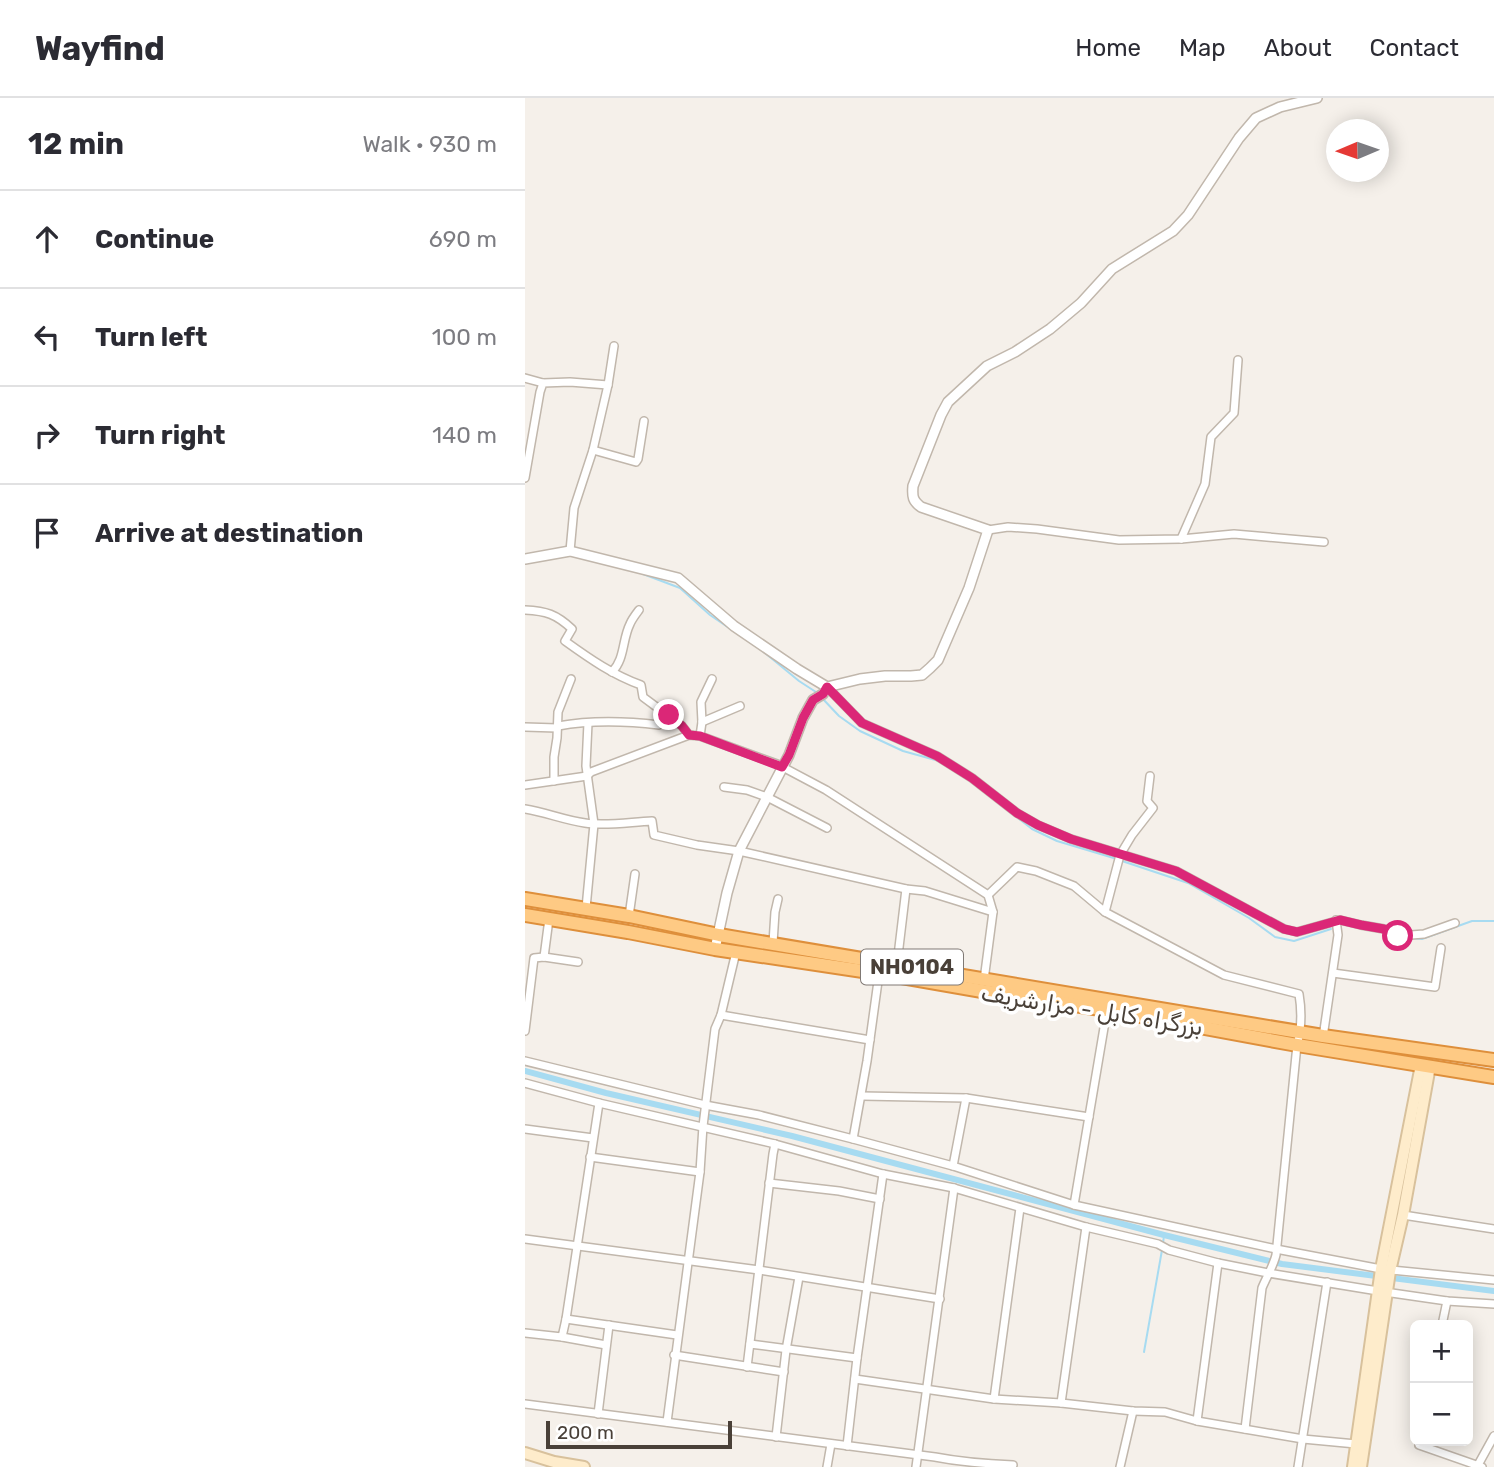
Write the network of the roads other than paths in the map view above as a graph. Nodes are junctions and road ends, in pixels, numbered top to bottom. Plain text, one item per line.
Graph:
1 (1317, 98) edge
2 (614, 346) dead end
3 (1238, 360) dead end
4 (525, 378) edge
5 (543, 383) junction
6 (608, 385) junction
7 (644, 421) dead end
8 (593, 450) junction
9 (525, 478) edge
10 (988, 530) junction
11 (1181, 540) junction
12 (1324, 542) dead end
13 (570, 551) junction
14 (525, 559) edge
15 (525, 610) edge
16 (639, 610) dead end
17 (612, 673) junction
18 (571, 679) dead end
19 (712, 679) dead end
20 (825, 690) junction
21 (740, 706) dead end
22 (669, 715) junction
23 (702, 722) junction
24 (588, 723) junction
25 (525, 727) edge
26 (557, 727) junction
27 (689, 735) junction
28 (700, 736) junction
29 (782, 767) junction
30 (587, 776) junction
31 (1150, 776) dead end
32 (554, 781) junction
33 (525, 785) edge
34 (724, 787) dead end
35 (767, 797) junction
36 (525, 809) edge
37 (594, 824) junction
38 (827, 828) dead end
39 (739, 851) junction
40 (1119, 859) junction
41 (635, 874) dead end
42 (907, 889) junction
43 (988, 895) junction
44 (525, 899) edge
45 (778, 899) dead end
46 (586, 908) junction
47 (993, 912) junction
48 (1105, 912) junction
49 (525, 915) edge
50 (629, 916) junction
51 (549, 919) junction
52 (1336, 920) junction
53 (1455, 923) dead end
54 (719, 935) junction
55 (773, 943) junction
56 (715, 948) junction
57 (1441, 948) dead end
58 (736, 952) junction
59 (544, 957) junction
60 (578, 962) dead end
61 (897, 964) junction
62 (1333, 973) junction
63 (879, 974) junction
64 (984, 980) junction
65 (1107, 1010) junction
66 (721, 1015) junction
67 (525, 1031) edge
68 (1299, 1038) junction
69 (870, 1040) junction
70 (1322, 1042) junction
71 (1494, 1060) edge
72 (525, 1061) edge
73 (1426, 1065) junction
74 (1494, 1077) edge
75 (525, 1083) edge
76 (862, 1096) junction
77 (966, 1098) junction
78 (599, 1102) junction
79 (704, 1115) junction
80 (1089, 1117) junction
81 (525, 1129) edge
82 (593, 1138) junction
83 (853, 1139) junction
84 (775, 1144) junction
85 (590, 1157) junction
86 (953, 1166) junction
87 (700, 1172) junction
88 (883, 1174) junction
89 (769, 1184) junction
90 (954, 1188) junction
91 (880, 1199) junction
92 (1075, 1205) junction
93 (1020, 1208) junction
94 (1403, 1215) junction
95 (1086, 1227) junction
96 (1494, 1229) edge
97 (525, 1239) edge
98 (578, 1245) junction
99 (1276, 1252) junction
100 (688, 1261) junction
101 (1219, 1263) junction
102 (759, 1270) junction
103 (1270, 1271) junction
104 (1386, 1271) junction
105 (799, 1277) junction
106 (1494, 1280) edge
107 (1327, 1282) junction
108 (867, 1287) junction
109 (1383, 1291) junction
110 (940, 1299) junction
111 (1447, 1301) junction
112 (1494, 1304) edge
113 (566, 1320) junction
114 (1443, 1320) edge
115 (609, 1325) junction
116 (525, 1333) edge
117 (677, 1335) junction
118 (562, 1338) junction
119 (750, 1344) junction
120 (606, 1345) junction
121 (786, 1350) junction
122 (674, 1356) junction
123 (857, 1358) junction
124 (747, 1367) junction
125 (784, 1371) junction
126 (855, 1379) junction
127 (926, 1390) junction
128 (994, 1399) junction
129 (1061, 1403) junction
130 (525, 1404) edge
131 (1133, 1411) junction
132 (598, 1414) junction
133 (1197, 1421) junction
134 (667, 1422) junction
135 (1245, 1429) junction
136 (1494, 1436) edge
137 (776, 1437) junction
138 (1303, 1439) junction
139 (831, 1444) junction
140 (1356, 1444) junction
141 (847, 1446) junction
142 (1422, 1446) edge
143 (525, 1453) edge
144 (918, 1455) junction
145 (993, 1466) edge
146 (1480, 1466) edge
147 (584, 1467) edge
148 (827, 1467) edge
149 (916, 1467) edge
150 (1012, 1467) edge
151 (1120, 1467) edge
152 (1299, 1467) edge
153 (1353, 1467) edge
154 (1361, 1467) edge

1 - 10 street
2 - 6 street
3 - 11 street
4 - 5 street
5 - 6 street
5 - 9 street
6 - 8 street
7 - 8 street
8 - 13 street
10 - 11 street
10 - 20 street
11 - 12 street
13 - 14 street
13 - 20 street
15 - 17 street
16 - 17 street
17 - 22 street
18 - 26 street
19 - 23 street
20 - 29 street
20 - 40 street
21 - 23 street
22 - 24 street
22 - 27 street
23 - 28 street
24 - 26 street
24 - 30 street
25 - 26 street
26 - 32 street
27 - 28 street
27 - 30 street
28 - 29 street
29 - 35 street
29 - 43 street
30 - 32 street
30 - 37 street
31 - 40 street
32 - 33 street
34 - 35 street
35 - 38 street
35 - 39 street
36 - 37 street
37 - 39 street
37 - 46 street
39 - 42 street
39 - 54 street
40 - 48 street
40 - 52 street
41 - 50 street
42 - 47 street
42 - 61 street
43 - 47 street
43 - 48 street
44 - 46 highway, بزرگراه کابل - مزارشریف / NH0104
45 - 55 street
46 - 50 highway, بزرگراه کابل - مزارشریف / NH0104
47 - 64 street
48 - 68 street
49 - 51 highway, بزرگراه کابل - مزارشریف / NH0104
50 - 54 highway, بزرگراه کابل - مزارشریف / NH0104
51 - 56 highway, بزرگراه کابل - مزارشریف / NH0104
51 - 59 street
52 - 53 street
52 - 62 street
54 - 55 highway, بزرگراه کابل - مزارشریف / NH0104
54 - 56 street
55 - 61 highway, بزرگراه کابل - مزارشریف / NH0104
56 - 58 highway, بزرگراه کابل - مزارشریف / NH0104
57 - 62 street
58 - 63 highway, بزرگراه کابل - مزارشریف / NH0104
58 - 66 street
59 - 60 street
59 - 67 street
61 - 64 highway, بزرگراه کابل - مزارشریف / NH0104
62 - 70 street
63 - 65 highway, بزرگراه کابل - مزارشریف / NH0104
63 - 69 street
64 - 68 highway, بزرگراه کابل - مزارشریف / NH0104
65 - 68 highway, بزرگراه کابل - مزارشریف / NH0104
65 - 80 street
66 - 69 street
66 - 79 street
68 - 70 highway, بزرگراه کابل - مزارشریف / NH0104
68 - 99 street
69 - 76 street
70 - 71 highway, بزرگراه کابل - مزارشریف / NH0104
70 - 73 highway, بزرگراه کابل - مزارشریف / NH0104
72 - 79 street
73 - 74 highway, بزرگراه کابل - مزارشریف / NH0104
73 - 94 main road
73 - 104 main road
75 - 78 street
76 - 77 street
76 - 83 street
77 - 80 street
77 - 86 street
78 - 79 street
78 - 82 street
79 - 83 street
79 - 84 street
79 - 87 street
80 - 92 street
81 - 82 street
82 - 85 street
83 - 86 street
84 - 88 street
84 - 89 street
85 - 87 street
85 - 98 street
86 - 92 street
87 - 100 street
88 - 90 street
88 - 91 street
89 - 91 street
89 - 102 street
90 - 93 street
90 - 110 street
91 - 108 street
92 - 99 street
93 - 95 street
93 - 128 street
94 - 96 street
94 - 104 main road
95 - 101 street
95 - 129 street
97 - 98 street
98 - 100 street
98 - 113 street
99 - 103 street
99 - 104 street
100 - 102 street
100 - 117 street
101 - 103 street
101 - 133 street
102 - 105 street
102 - 119 street
103 - 107 street
103 - 135 street
104 - 106 street
104 - 109 main road
105 - 108 street
105 - 121 street
107 - 109 street
107 - 138 street
108 - 110 street
108 - 123 street
109 - 111 street
109 - 140 main road
109 - 154 main road
110 - 127 street
111 - 112 street
111 - 114 street
113 - 115 street
113 - 118 street
115 - 117 street
115 - 120 street
116 - 118 street
117 - 122 street
118 - 120 street
119 - 121 street
119 - 124 street
120 - 132 street
121 - 123 street
121 - 125 street
122 - 124 street
122 - 134 street
123 - 126 street
124 - 125 street
125 - 137 street
126 - 127 street
126 - 141 street
127 - 128 street
127 - 144 street
128 - 129 street
129 - 131 street
130 - 132 street
131 - 133 street
131 - 151 street
132 - 134 street
133 - 135 street
134 - 137 street
135 - 138 street
136 - 146 street
137 - 139 street
138 - 140 street
138 - 152 street
139 - 141 street
139 - 148 street
140 - 153 main road
141 - 144 street
142 - 146 street
143 - 147 main road
144 - 145 street
144 - 149 street
145 - 150 street

